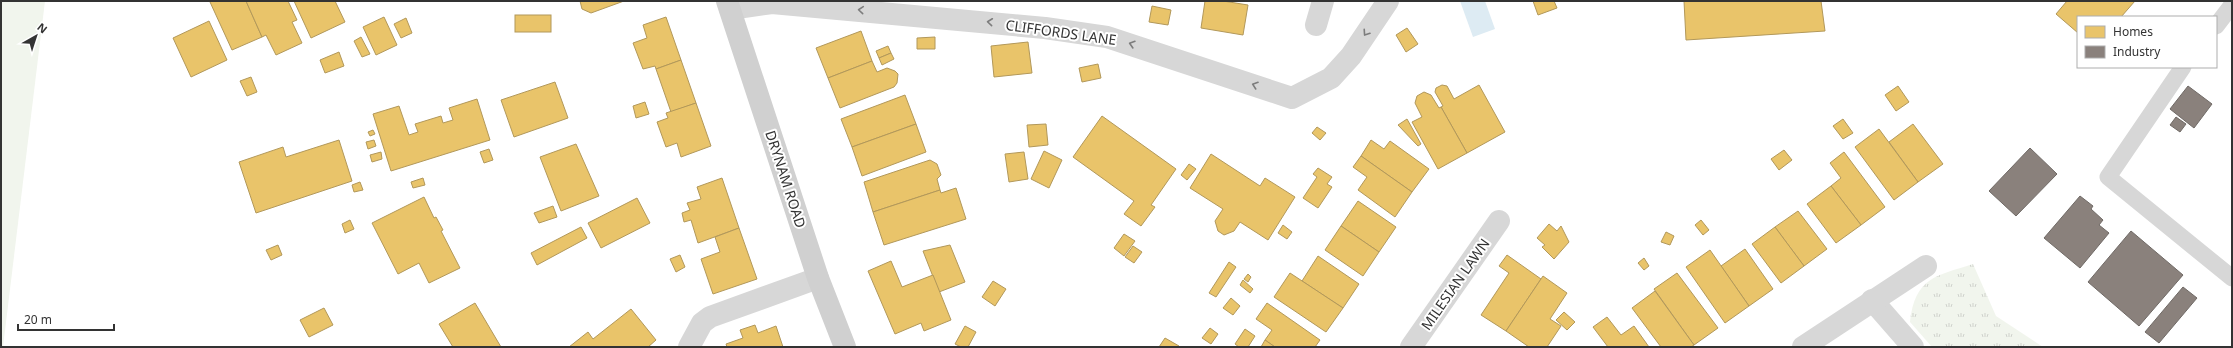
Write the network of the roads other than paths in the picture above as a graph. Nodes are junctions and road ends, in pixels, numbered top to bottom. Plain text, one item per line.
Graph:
1 (1323, 1) edge
2 (1388, 1) edge
3 (729, 5) edge
4 (2232, 6) edge
5 (1316, 25) dead end
6 (2217, 25) edge
7 (2182, 68) edge
8 (1499, 221) dead end
9 (1926, 266) dead end
10 (818, 278) junction
11 (2232, 278) edge
12 (1872, 300) junction
13 (689, 347) edge
14 (845, 347) edge
15 (1411, 347) edge
16 (1803, 347) edge
17 (1914, 347) edge

1 - 5 street
2 -> 3 street, CLIFFORDS LANE
3 - 10 street, DRYNAM ROAD
4 - 6 lane
7 - 11 lane
8 - 15 street, MILESIAN LAWN
9 - 12 street
10 - 13 street
10 - 14 street, DRYNAM ROAD
12 - 16 street
12 - 17 street

